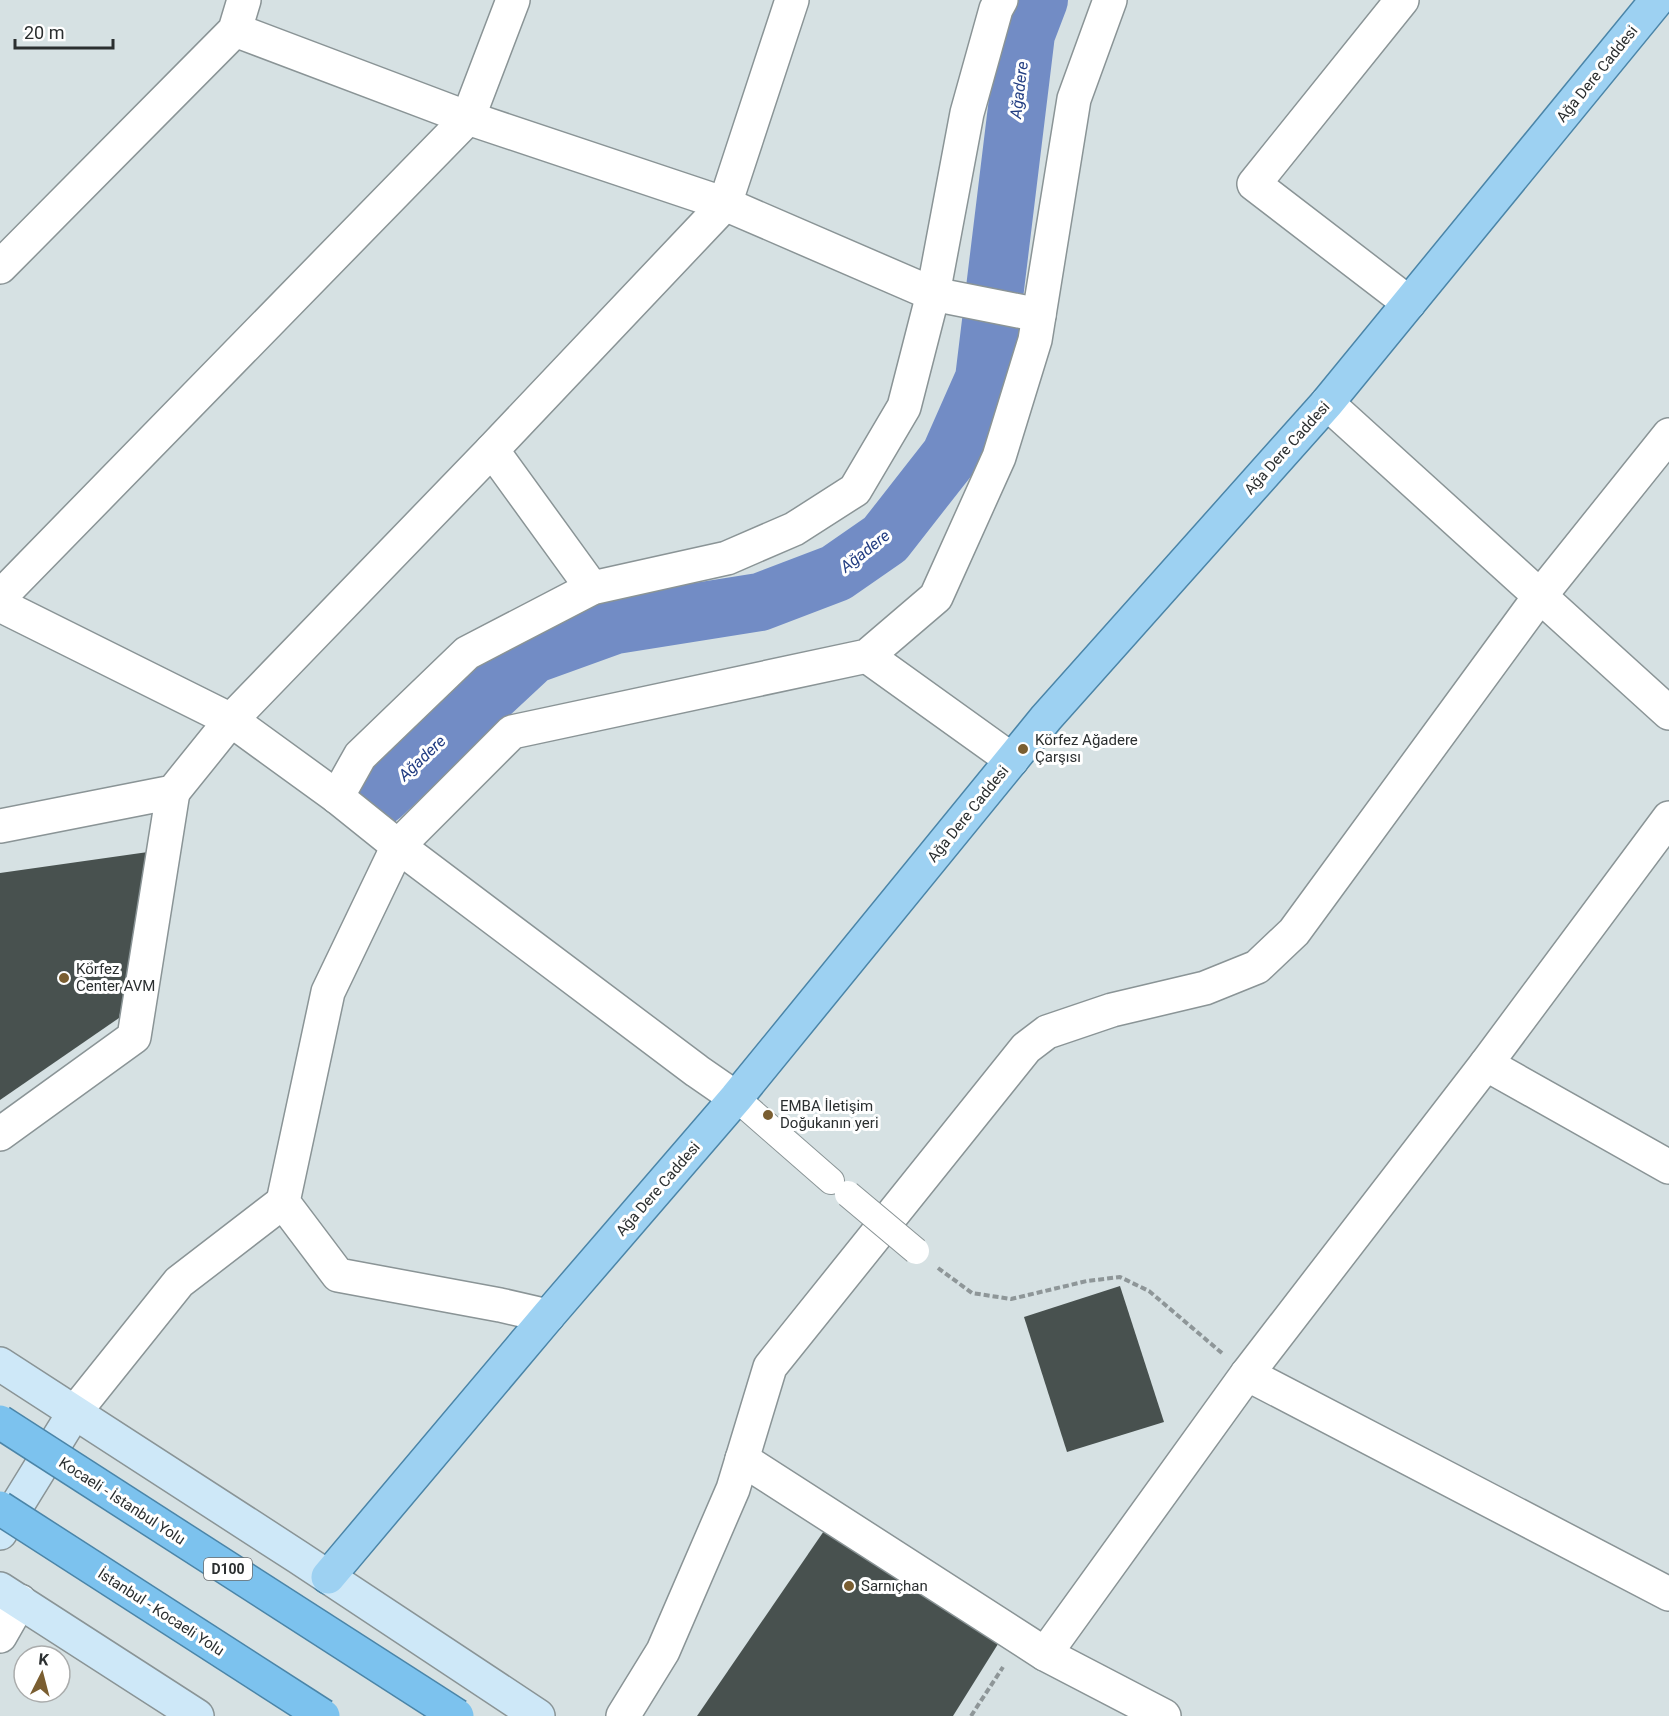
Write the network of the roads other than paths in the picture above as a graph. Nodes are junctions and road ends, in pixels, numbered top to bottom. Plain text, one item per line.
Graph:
1 (513, 0) edge
2 (792, 0) edge
3 (1001, 0) edge
4 (1110, 0) edge
5 (1402, 0) edge
6 (1658, 0) edge
7 (239, 15) edge
8 (468, 118) junction
9 (725, 204) junction
10 (0, 267) edge
11 (934, 294) junction
12 (1409, 303) junction
13 (1038, 315) junction
14 (1327, 403) junction
15 (1669, 435) edge
16 (492, 450) junction
17 (592, 588) junction
18 (1540, 596) junction
19 (0, 597) edge
20 (0, 605) edge
21 (867, 656) junction
22 (1669, 713) edge
23 (231, 720) junction
24 (1012, 760) junction
25 (173, 792) junction
26 (337, 797) junction
27 (1669, 818) edge
28 (0, 826) edge
29 (398, 846) junction
30 (1486, 1064) junction
31 (736, 1098) junction
32 (0, 1134) edge
33 (1669, 1167) edge
34 (284, 1202) junction
35 (916, 1251) dead end
36 (548, 1316) junction
37 (0, 1364) edge
38 (1247, 1374) junction
39 (74, 1413) junction
40 (0, 1422) edge
41 (742, 1459) junction
42 (0, 1508) edge
43 (0, 1533) edge
44 (328, 1577) junction
45 (1669, 1594) edge
46 (10, 1595) edge
47 (0, 1636) edge
48 (1033, 1646) junction
49 (198, 1716) edge
50 (322, 1716) edge
51 (457, 1716) edge
52 (538, 1716) edge
53 (623, 1716) edge
54 (1164, 1716) edge

1 - 8 street
2 - 9 street
3 - 11 street
4 - 13 street
5 - 12 street
6 - 12 main road, Ağa Dere Caddesi
7 - 8 street
7 - 10 street
8 - 9 street
8 - 19 street
9 - 11 street
9 - 16 street
11 - 13 street
11 - 17 street
12 - 14 main road, Ağa Dere Caddesi
13 - 21 street
14 - 18 street
14 - 24 main road, Ağa Dere Caddesi
15 - 18 street
16 - 17 street
16 - 23 street
17 - 26 street
18 - 22 street
18 - 41 street
20 - 23 street
21 - 24 street
21 - 29 street
23 - 25 street
23 - 26 street
24 - 31 main road, Ağa Dere Caddesi
25 - 28 street
25 - 32 street
26 - 29 street
27 - 30 street
29 - 31 street
29 - 34 street
30 - 33 street
30 - 38 street
31 - 35 street, bridge
31 - 36 main road, Ağa Dere Caddesi
34 - 36 street
34 - 39 street
36 - 44 main road, Ağa Dere Caddesi
37 - 39 main road
38 - 45 street
38 - 48 street
39 - 43 main road
39 - 44 main road
40 - 51 highway, Kocaeli - İstanbul Yolu / D100, bridge
41 - 48 street
41 - 53 street
42 - 50 highway, İstanbul - Kocaeli Yolu, bridge
44 - 52 main road
46 - 47 street
46 - 49 main road
48 - 54 street

